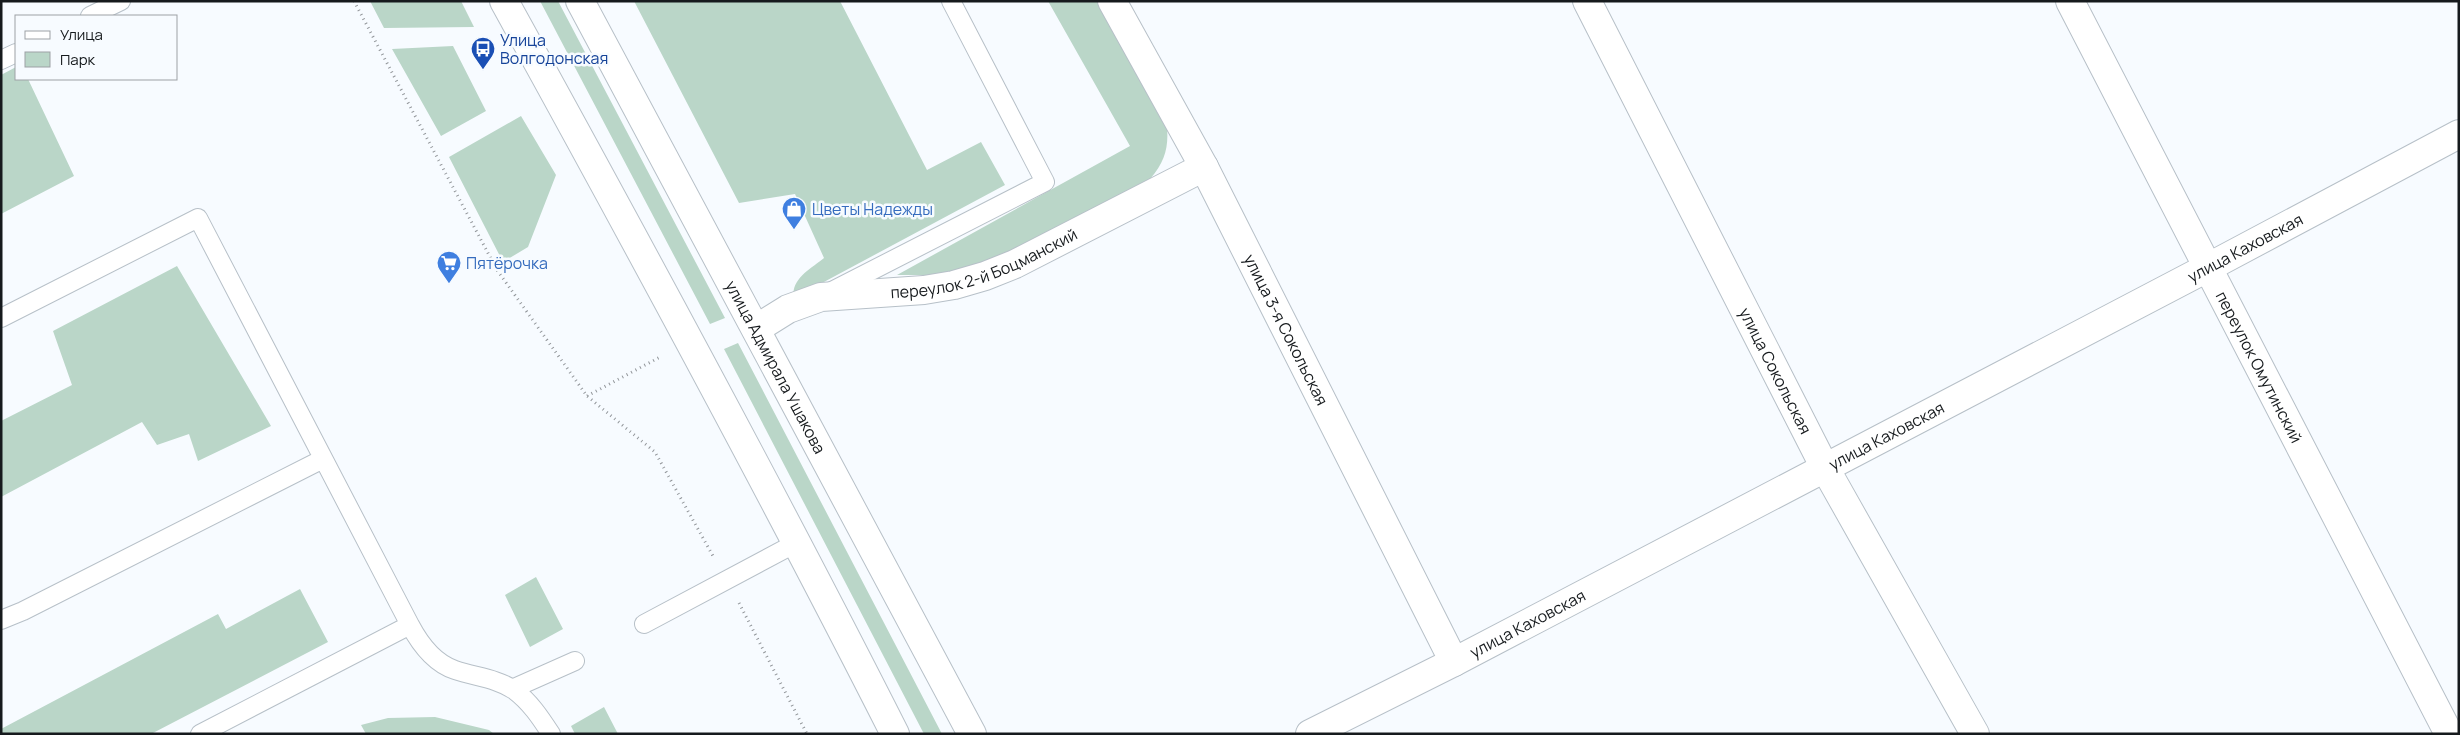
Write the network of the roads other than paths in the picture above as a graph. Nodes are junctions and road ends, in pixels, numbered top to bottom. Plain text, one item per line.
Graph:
1 (121, 1) edge
2 (504, 1) edge
3 (580, 1) edge
4 (951, 1) edge
5 (1112, 1) edge
6 (1587, 1) edge
7 (2070, 1) edge
8 (92, 15) edge
9 (15, 53) edge
10 (1, 60) edge
11 (2459, 134) edge
12 (1204, 167) junction
13 (2207, 268) junction
14 (821, 297) junction
15 (1, 318) edge
16 (756, 329) junction
17 (323, 459) junction
18 (1825, 468) junction
19 (798, 542) junction
20 (1, 620) edge
21 (644, 624) dead end
22 (410, 625) junction
23 (575, 661) dead end
24 (1454, 662) junction
25 (512, 689) junction
26 (200, 734) edge
27 (552, 734) edge
28 (895, 734) edge
29 (972, 734) edge
30 (1310, 734) edge
31 (1975, 734) edge
32 (2450, 734) edge

1 - 8 lane
2 - 19 street
3 - 16 street, улица Адмирала Ушакова
4 - 14 lane
5 - 12 street, улица 3-я Сокольская
6 - 18 street, улица Сокольская
7 - 13 street, переулок Омутинский
9 - 10 lane
11 - 13 street, улица Каховская
12 - 14 street, переулок 2-й Боцманский
12 - 24 street, улица 3-я Сокольская
13 - 18 street, улица Каховская
13 - 32 street, переулок Омутинский
14 - 16 street, переулок 2-й Боцманский
15 - 17 lane
16 - 29 street, улица Адмирала Ушакова
17 - 20 lane
17 - 22 lane
18 - 24 street, улица Каховская
18 - 31 street, улица Сокольская
19 - 21 lane
19 - 28 street
22 - 25 lane
22 - 26 lane
23 - 25 lane
24 - 30 street, улица Каховская
25 - 27 lane

